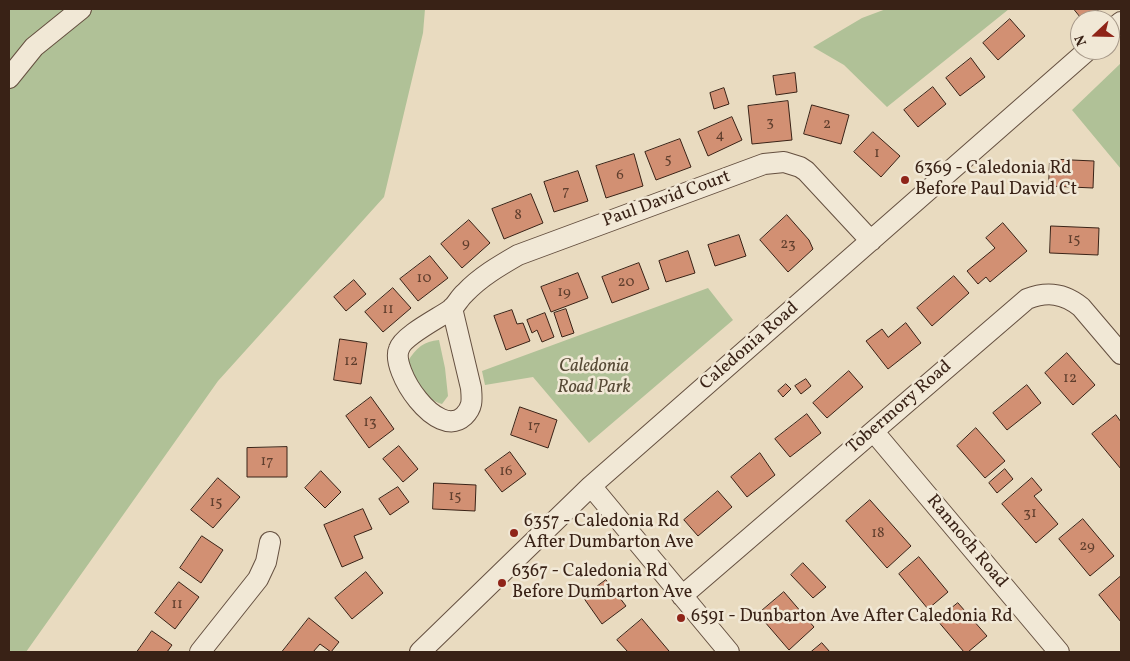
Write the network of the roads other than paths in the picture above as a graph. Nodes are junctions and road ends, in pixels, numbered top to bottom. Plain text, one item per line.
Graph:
1 (80, 9) edge
2 (1077, 60) edge
3 (9, 78) edge
4 (871, 241) junction
5 (452, 308) junction
6 (1121, 354) edge
7 (874, 432) junction
8 (591, 486) junction
9 (270, 542) dead end
10 (682, 596) junction
11 (200, 652) edge
12 (420, 652) edge
13 (729, 652) edge
14 (1059, 652) edge

1 - 3 street
2 - 4 street, Caledonia Road
4 - 5 street, Paul David Court
4 - 8 street, Caledonia Road
5 - 5 street, Paul David Court
6 - 7 street, Tobermory Road
7 - 10 street, Tobermory Road
7 - 14 street, Rannoch Road
8 - 10 street
8 - 12 street, Caledonia Road
9 - 11 street
10 - 13 street

